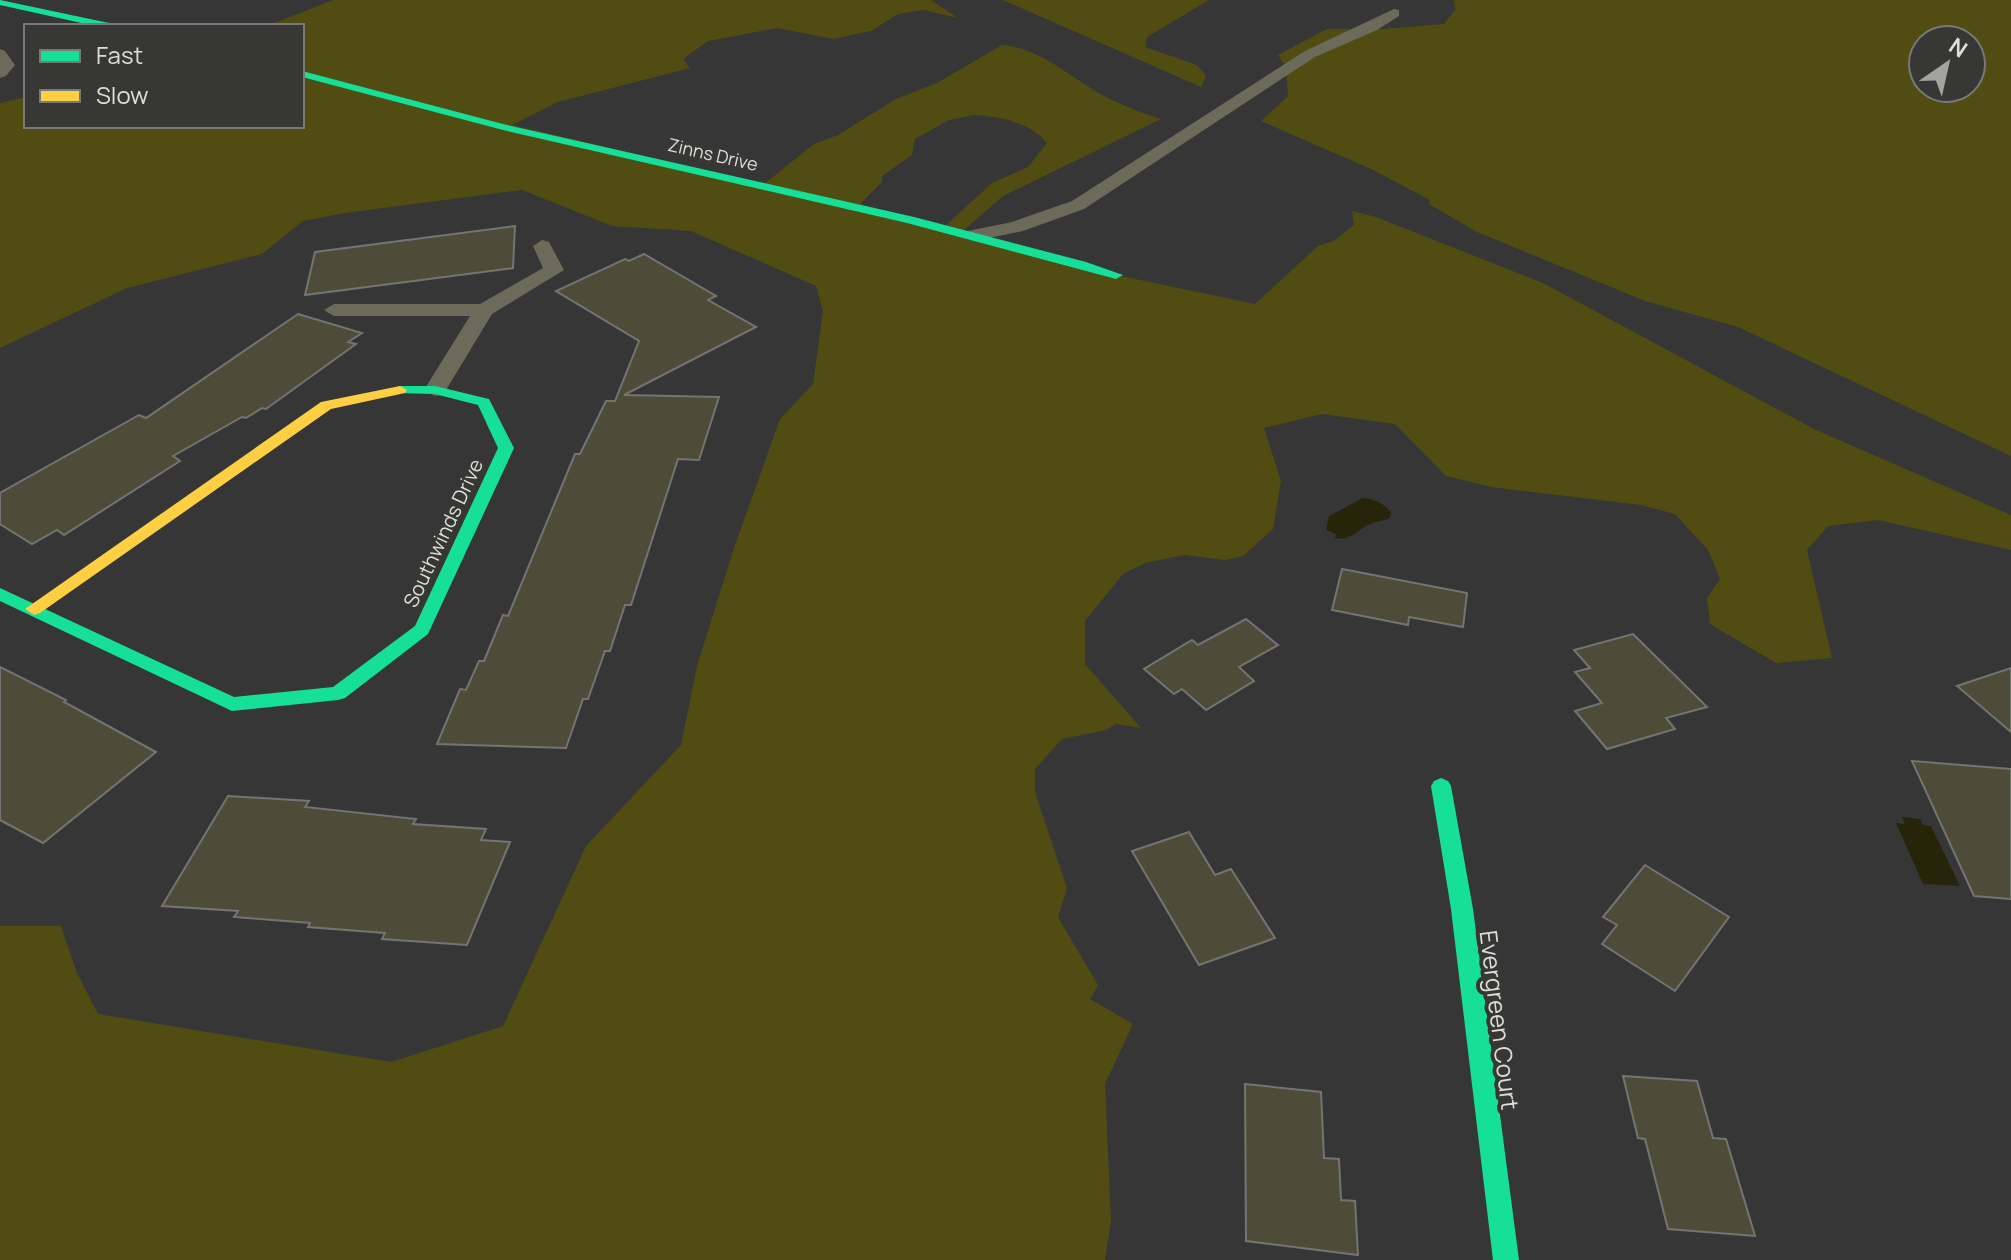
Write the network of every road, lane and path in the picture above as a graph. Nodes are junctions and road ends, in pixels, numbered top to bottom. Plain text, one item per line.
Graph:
1 (0, 2) edge
2 (1394, 13) dead end
3 (100, 24) edge
4 (0, 54) edge
5 (0, 73) edge
6 (304, 75) edge
7 (975, 235) junction
8 (542, 246) dead end
9 (1116, 275) dead end
10 (334, 310) dead end
11 (484, 310) junction
12 (435, 390) junction
13 (0, 594) edge
14 (34, 609) junction
15 (1441, 786) dead end
16 (1506, 1260) edge

1 - 3 street
2 - 7 lane
4 - 5 lane
6 - 7 street, Zinns Drive
7 - 9 street, Zinns Drive
8 - 11 lane
10 - 11 lane
11 - 12 lane
12 - 14 street, Southwinds Drive
12 - 14 street, Southwinds Drive
13 - 14 street, Southwinds Drive
15 - 16 street, Evergreen Court

